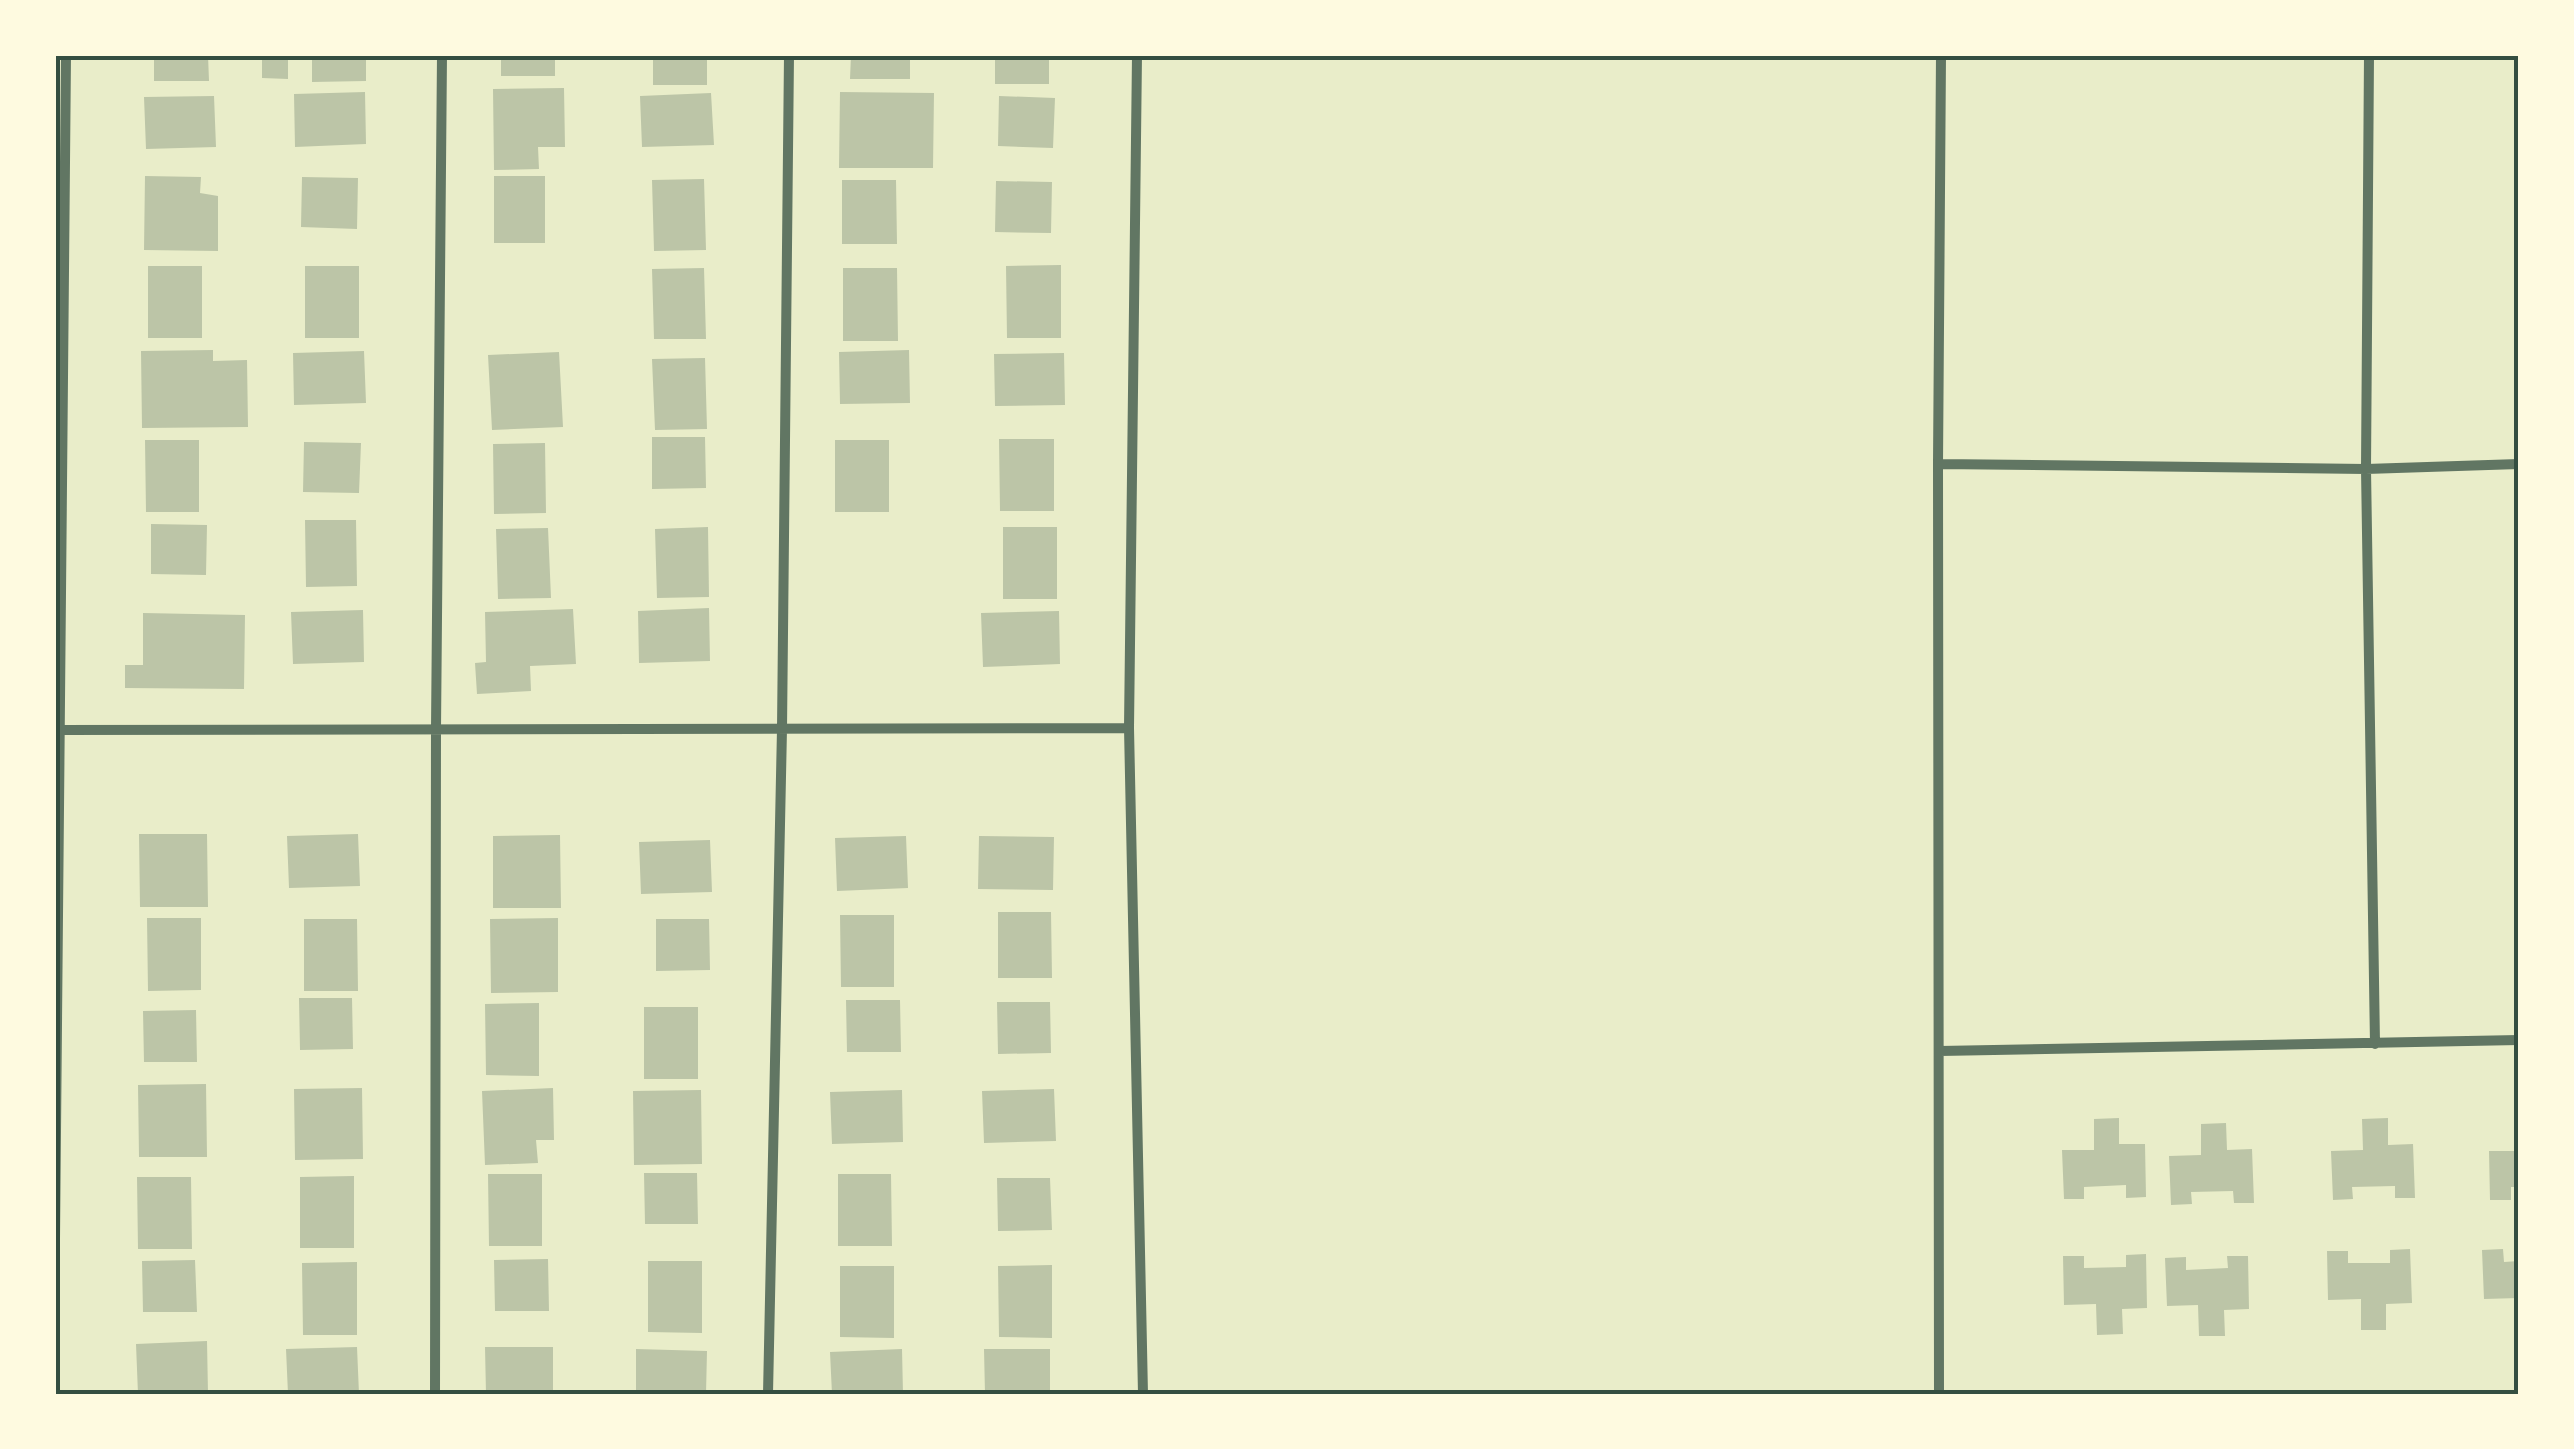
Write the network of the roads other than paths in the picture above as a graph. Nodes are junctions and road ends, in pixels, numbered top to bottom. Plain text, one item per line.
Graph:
1 (66, 55) edge
2 (442, 55) edge
3 (789, 55) edge
4 (1136, 55) edge
5 (1942, 55) edge
6 (2369, 55) edge
7 (60, 217) edge
8 (1938, 464) junction
9 (2519, 464) edge
10 (2366, 469) junction
11 (1129, 728) junction
12 (436, 729) junction
13 (782, 729) junction
14 (58, 730) edge
15 (56, 996) edge
16 (2519, 1040) edge
17 (2375, 1044) junction
18 (1940, 1051) junction
19 (55, 1204) edge
20 (55, 1239) edge
21 (435, 1394) edge
22 (768, 1394) edge
23 (1143, 1394) edge
24 (1939, 1394) edge

1 - 7 street
2 - 12 street
3 - 13 street
4 - 11 street
5 - 8 street
6 - 10 street
7 - 14 street
8 - 10 street
8 - 18 street
9 - 10 street
10 - 17 street
11 - 13 street
11 - 23 street
12 - 13 street
12 - 14 street
12 - 21 street
13 - 22 street
14 - 15 street
15 - 19 street
16 - 17 street
17 - 18 street
18 - 24 street
19 - 20 street

